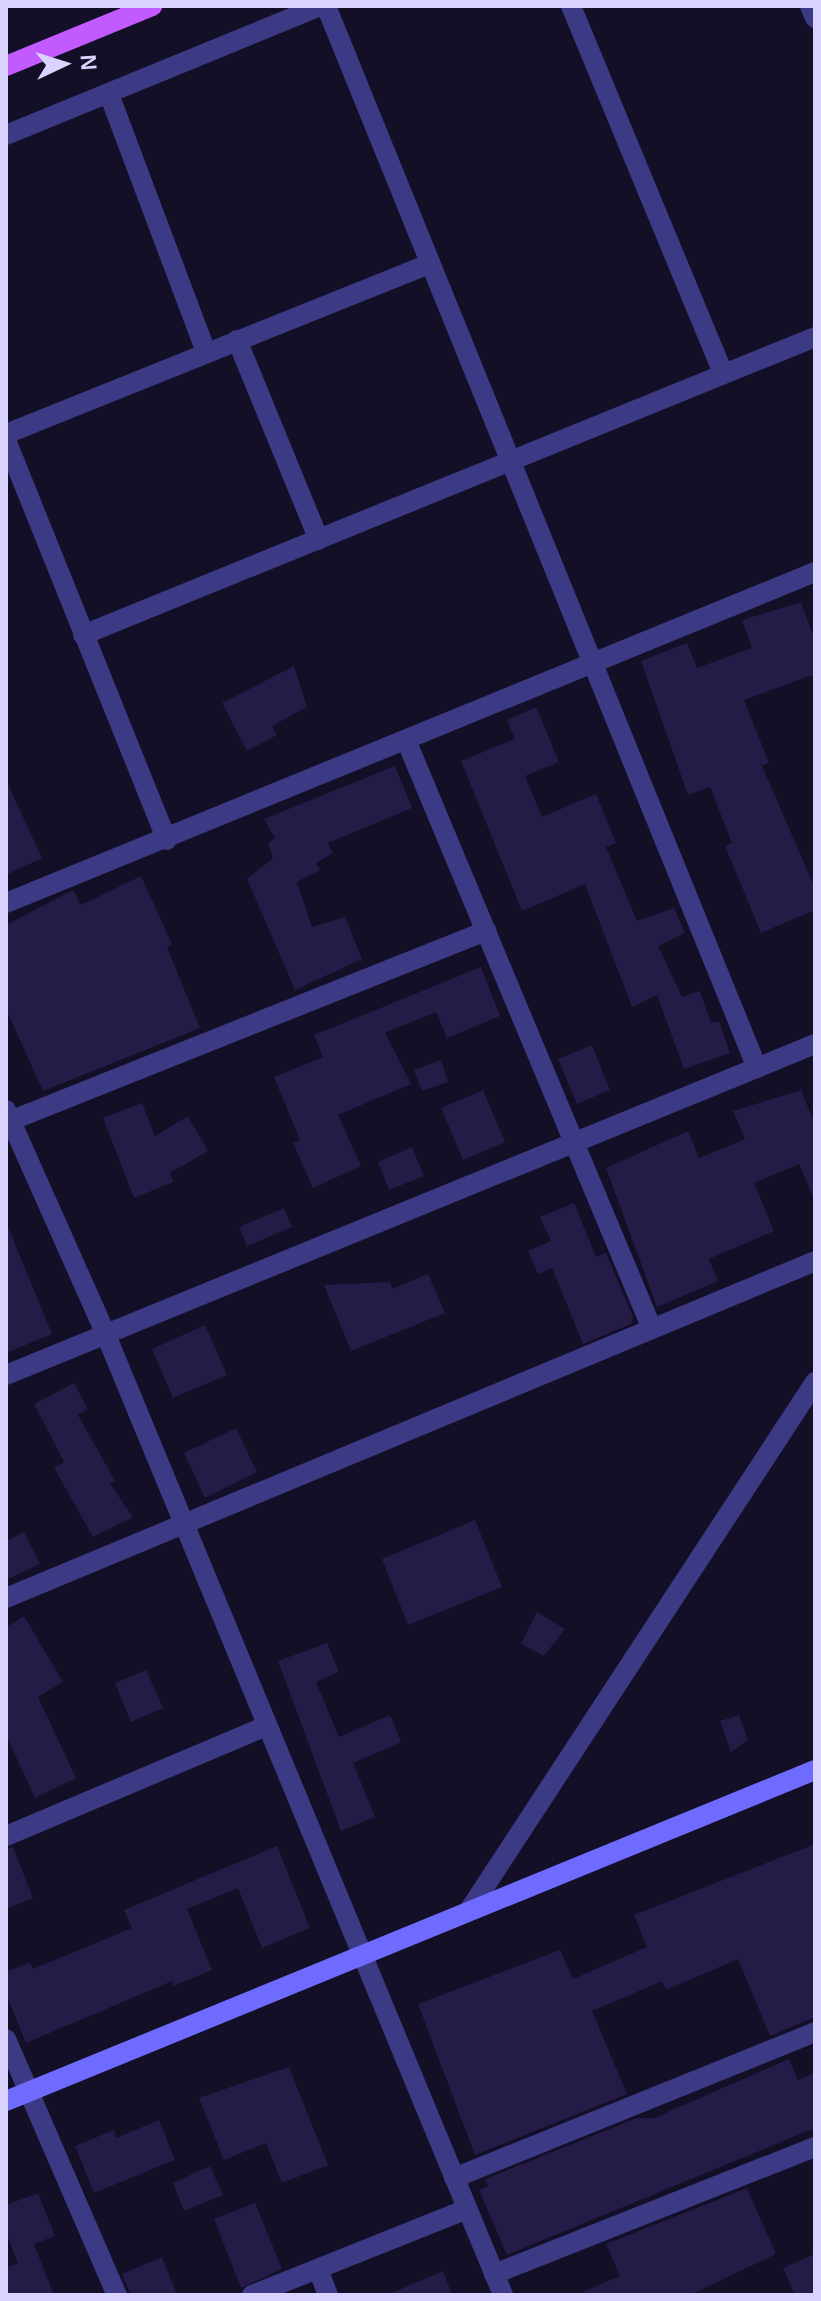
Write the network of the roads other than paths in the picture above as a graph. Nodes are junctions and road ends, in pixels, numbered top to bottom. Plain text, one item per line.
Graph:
1 (152, 6) edge
2 (320, 6) edge
3 (326, 6) edge
4 (571, 6) edge
5 (810, 6) edge
6 (815, 18) edge
7 (6, 66) edge
8 (109, 94) junction
9 (6, 135) edge
10 (429, 264) junction
11 (815, 337) edge
12 (237, 340) junction
13 (206, 352) junction
14 (723, 373) junction
15 (6, 434) edge
16 (6, 440) edge
17 (511, 462) junction
18 (319, 540) junction
19 (813, 579) edge
20 (83, 635) junction
21 (593, 664) junction
22 (406, 740) junction
23 (167, 840) junction
24 (6, 903) edge
25 (486, 931) junction
26 (815, 1044) edge
27 (757, 1068) junction
28 (8, 1115) edge
29 (574, 1143) junction
30 (815, 1261) edge
31 (652, 1329) junction
32 (106, 1335) junction
33 (6, 1375) edge
34 (815, 1382) edge
35 (183, 1523) junction
36 (6, 1598) edge
37 (267, 1726) junction
38 (815, 1770) edge
39 (6, 1836) edge
40 (470, 1909) junction
41 (362, 1956) junction
42 (815, 2032) edge
43 (6, 2039) edge
44 (28, 2092) junction
45 (6, 2101) edge
46 (815, 2147) edge
47 (454, 2178) junction
48 (467, 2209) junction
49 (318, 2269) junction
50 (494, 2274) junction
51 (117, 2295) edge
52 (252, 2295) edge
53 (328, 2295) edge
54 (503, 2295) edge

1 - 7 main road
2 - 8 street
3 - 10 street
4 - 14 street
5 - 6 street
8 - 9 street
8 - 13 street
10 - 12 street
10 - 17 street
11 - 14 street
12 - 13 street
12 - 18 street
13 - 15 street
14 - 17 street
16 - 20 street
17 - 18 street
17 - 21 street
18 - 20 street
19 - 21 street
20 - 23 street
21 - 22 street
21 - 27 street
22 - 23 street
22 - 25 street
23 - 24 street
25 - 28 street
25 - 29 street
26 - 27 street
27 - 29 street
28 - 32 street
29 - 31 street
29 - 32 street
30 - 31 street
31 - 35 street
32 - 33 street
32 - 35 street
34 - 40 street
35 - 36 street
35 - 37 street
37 - 39 street
37 - 41 street
38 - 40 street
40 - 41 street
41 - 44 street
41 - 47 street
42 - 47 street
43 - 44 street
44 - 45 street
44 - 51 street
46 - 50 street
47 - 48 street
48 - 49 street
48 - 50 street
49 - 52 street
49 - 53 street
50 - 54 street

